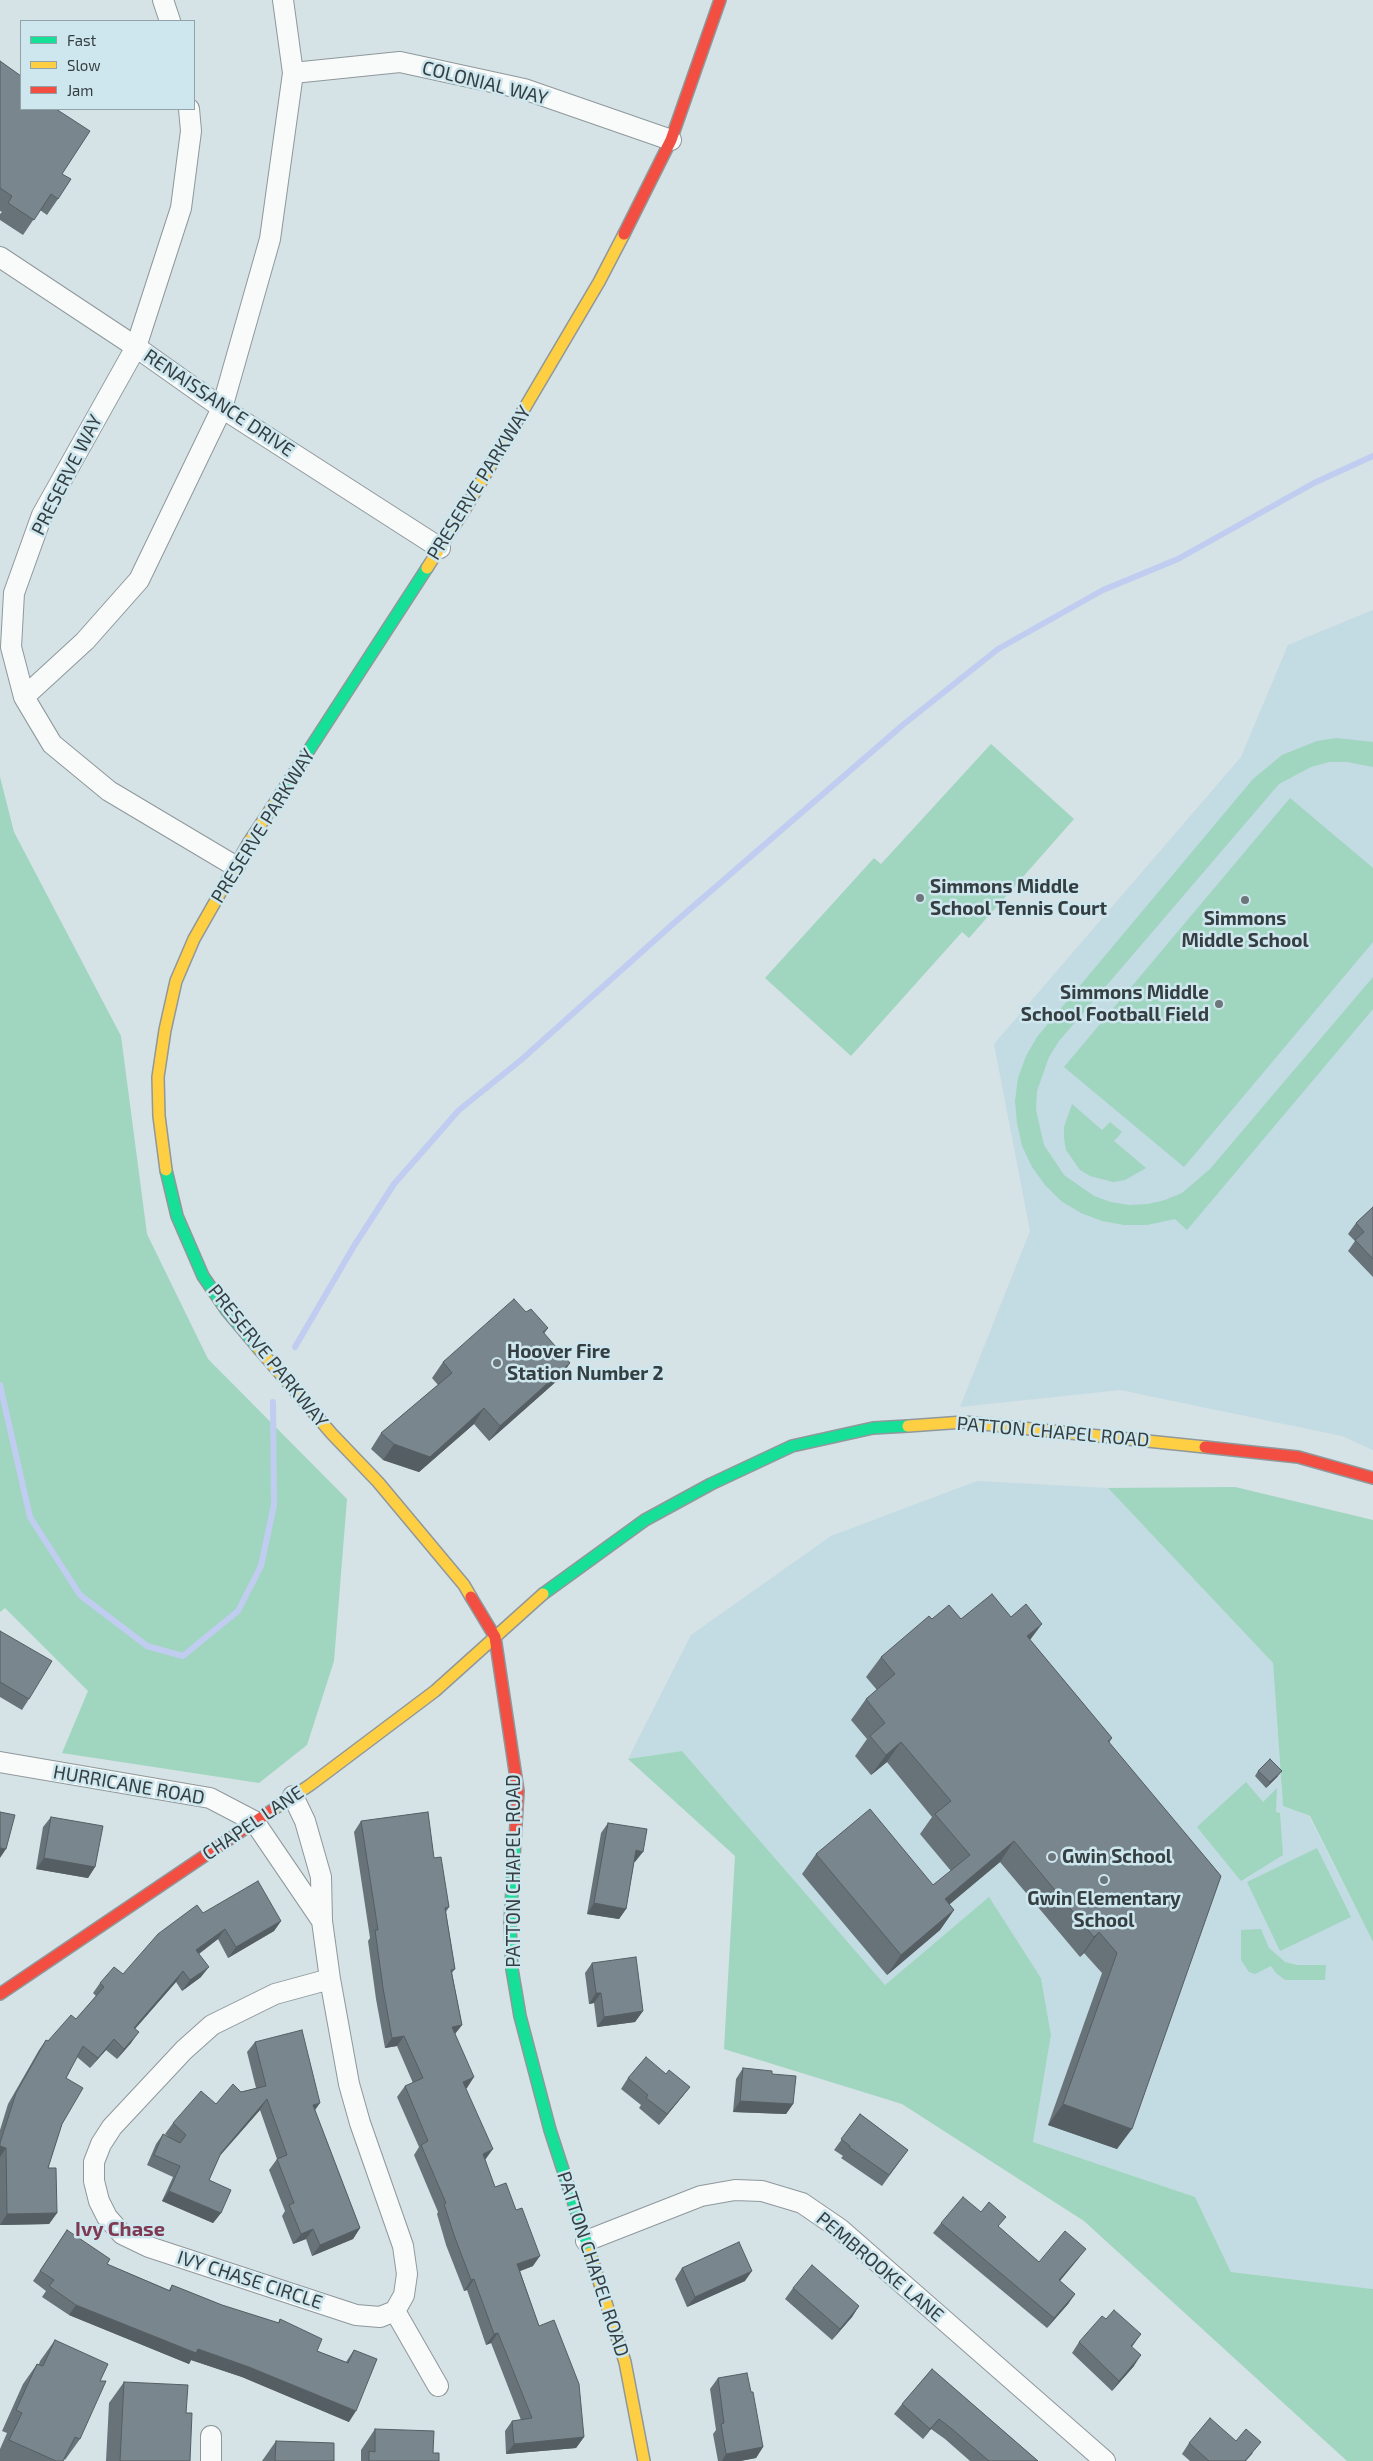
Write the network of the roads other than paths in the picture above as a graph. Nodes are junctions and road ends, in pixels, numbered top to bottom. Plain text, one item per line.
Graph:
1 (163, 0) edge
2 (283, 0) edge
3 (720, 0) edge
4 (170, 20) edge
5 (293, 73) junction
6 (189, 110) edge
7 (671, 140) junction
8 (0, 258) edge
9 (136, 347) junction
10 (222, 408) junction
11 (440, 548) junction
12 (24, 697) junction
13 (236, 866) junction
14 (1373, 1478) edge
15 (495, 1637) junction
16 (0, 1762) edge
17 (293, 1796) junction
18 (254, 1821) junction
19 (322, 1921) junction
20 (330, 1979) junction
21 (0, 1994) edge
22 (586, 2241) junction
23 (395, 2311) junction
24 (438, 2386) dead end
25 (211, 2436) dead end
26 (211, 2461) edge
27 (644, 2461) edge
28 (1105, 2461) edge

1 - 4 street
2 - 5 street
3 - 7 street, PRESERVE PARKWAY
5 - 7 street, COLONIAL WAY
5 - 10 street
6 - 9 street, PRESERVE WAY
7 - 11 street, PRESERVE PARKWAY
8 - 9 street, RENAISSANCE DRIVE
9 - 10 street, RENAISSANCE DRIVE
9 - 12 street, PRESERVE WAY
10 - 11 street, RENAISSANCE DRIVE
10 - 12 street
11 - 13 street, PRESERVE PARKWAY
12 - 13 street, PRESERVE WAY
13 - 15 street, PRESERVE PARKWAY
14 - 15 street, PATTON CHAPEL ROAD
15 - 17 street, CHAPEL LANE
15 - 22 street, PATTON CHAPEL ROAD
16 - 18 street, HURRICANE ROAD
17 - 18 street, CHAPEL LANE
17 - 19 street
18 - 19 street
18 - 21 street, CHAPEL LANE
19 - 20 street
20 - 23 street
20 - 23 street, IVY CHASE CIRCLE
22 - 27 street, PATTON CHAPEL ROAD
22 - 28 street, PEMBROOKE LANE
23 - 24 street
25 - 26 street

